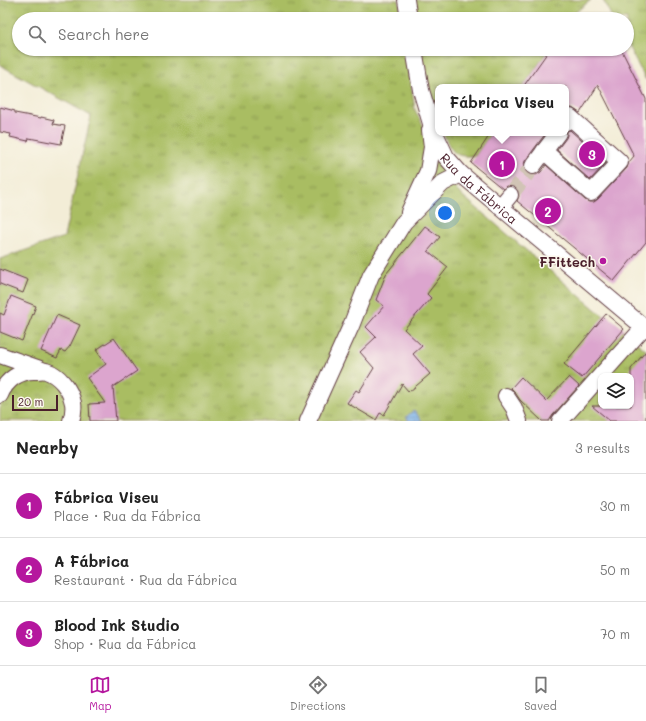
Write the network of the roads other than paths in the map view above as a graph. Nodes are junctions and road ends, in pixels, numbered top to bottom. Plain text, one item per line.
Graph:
1 (406, 0) edge
2 (408, 12) edge
3 (415, 56) edge
4 (429, 116) junction
5 (569, 118) edge
6 (435, 134) edge
7 (436, 136) edge
8 (556, 136) edge
9 (544, 151) junction
10 (533, 166) tunnel mouth
11 (461, 174) junction
12 (404, 222) junction
13 (645, 328) edge
14 (0, 355) edge
15 (45, 371) junction
16 (1, 386) edge
17 (506, 396) dead end
18 (71, 421) edge
19 (308, 421) edge
20 (519, 421) edge
21 (560, 421) edge

1 - 2 street
3 - 4 street, Rua da Fábrica
4 - 6 street, Rua da Fábrica
4 - 12 street
5 - 9 street
7 - 11 street, Rua da Fábrica
8 - 9 street
9 - 10 street
11 - 12 street
11 - 13 street, Rua da Fábrica
12 - 19 street
13 - 21 street
14 - 15 street
15 - 16 street
15 - 18 street
17 - 20 street

